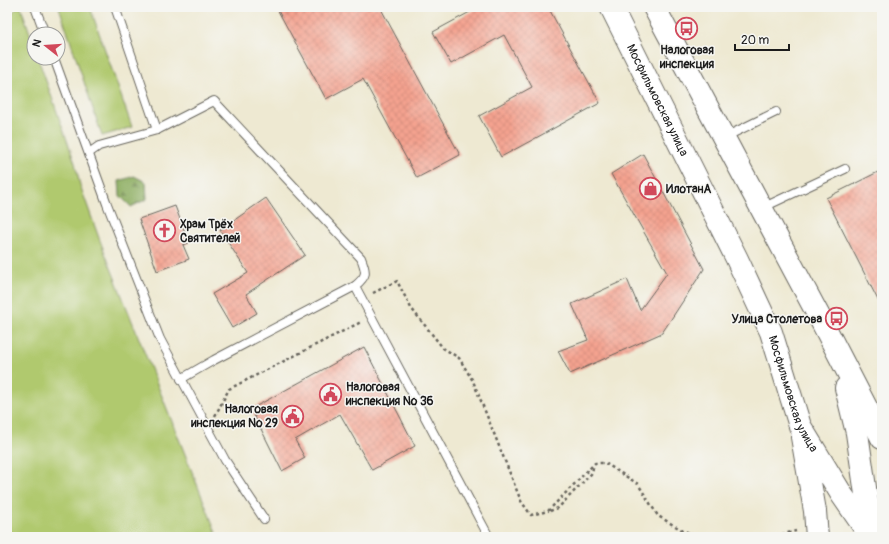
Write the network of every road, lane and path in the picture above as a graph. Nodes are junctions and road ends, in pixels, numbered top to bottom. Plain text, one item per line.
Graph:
1 (36, 7) edge
2 (115, 7) edge
3 (611, 7) edge
4 (654, 7) edge
5 (42, 26) edge
6 (57, 66) edge
7 (776, 112) dead end
8 (157, 130) junction
9 (724, 138) junction
10 (89, 153) junction
11 (845, 169) dead end
12 (761, 208) junction
13 (355, 286) junction
14 (362, 300) junction
15 (372, 317) junction
16 (838, 354) junction
17 (181, 379) junction
18 (800, 426) junction
19 (208, 429) junction
20 (882, 438) edge
21 (264, 519) dead end
22 (810, 533) edge
23 (488, 537) edge
24 (699, 537) edge
25 (770, 537) edge
26 (871, 537) edge

1 - 5 lane
2 - 8 lane
3 - 18 main road, Мосфильмовская улица
4 - 9 main road
6 - 10 lane
7 - 9 lane
8 - 10 lane
8 - 13 lane
9 - 12 main road
10 - 17 lane
11 - 12 lane
12 - 16 main road
13 - 14 lane
13 - 17 lane
14 - 15 lane
14 - 24 path
15 - 19 path
15 - 23 lane
16 - 20 main road
16 - 26 main road
17 - 19 lane
18 - 22 main road
18 - 26 main road, Мосфильмовская улица
19 - 21 lane
22 - 25 path

